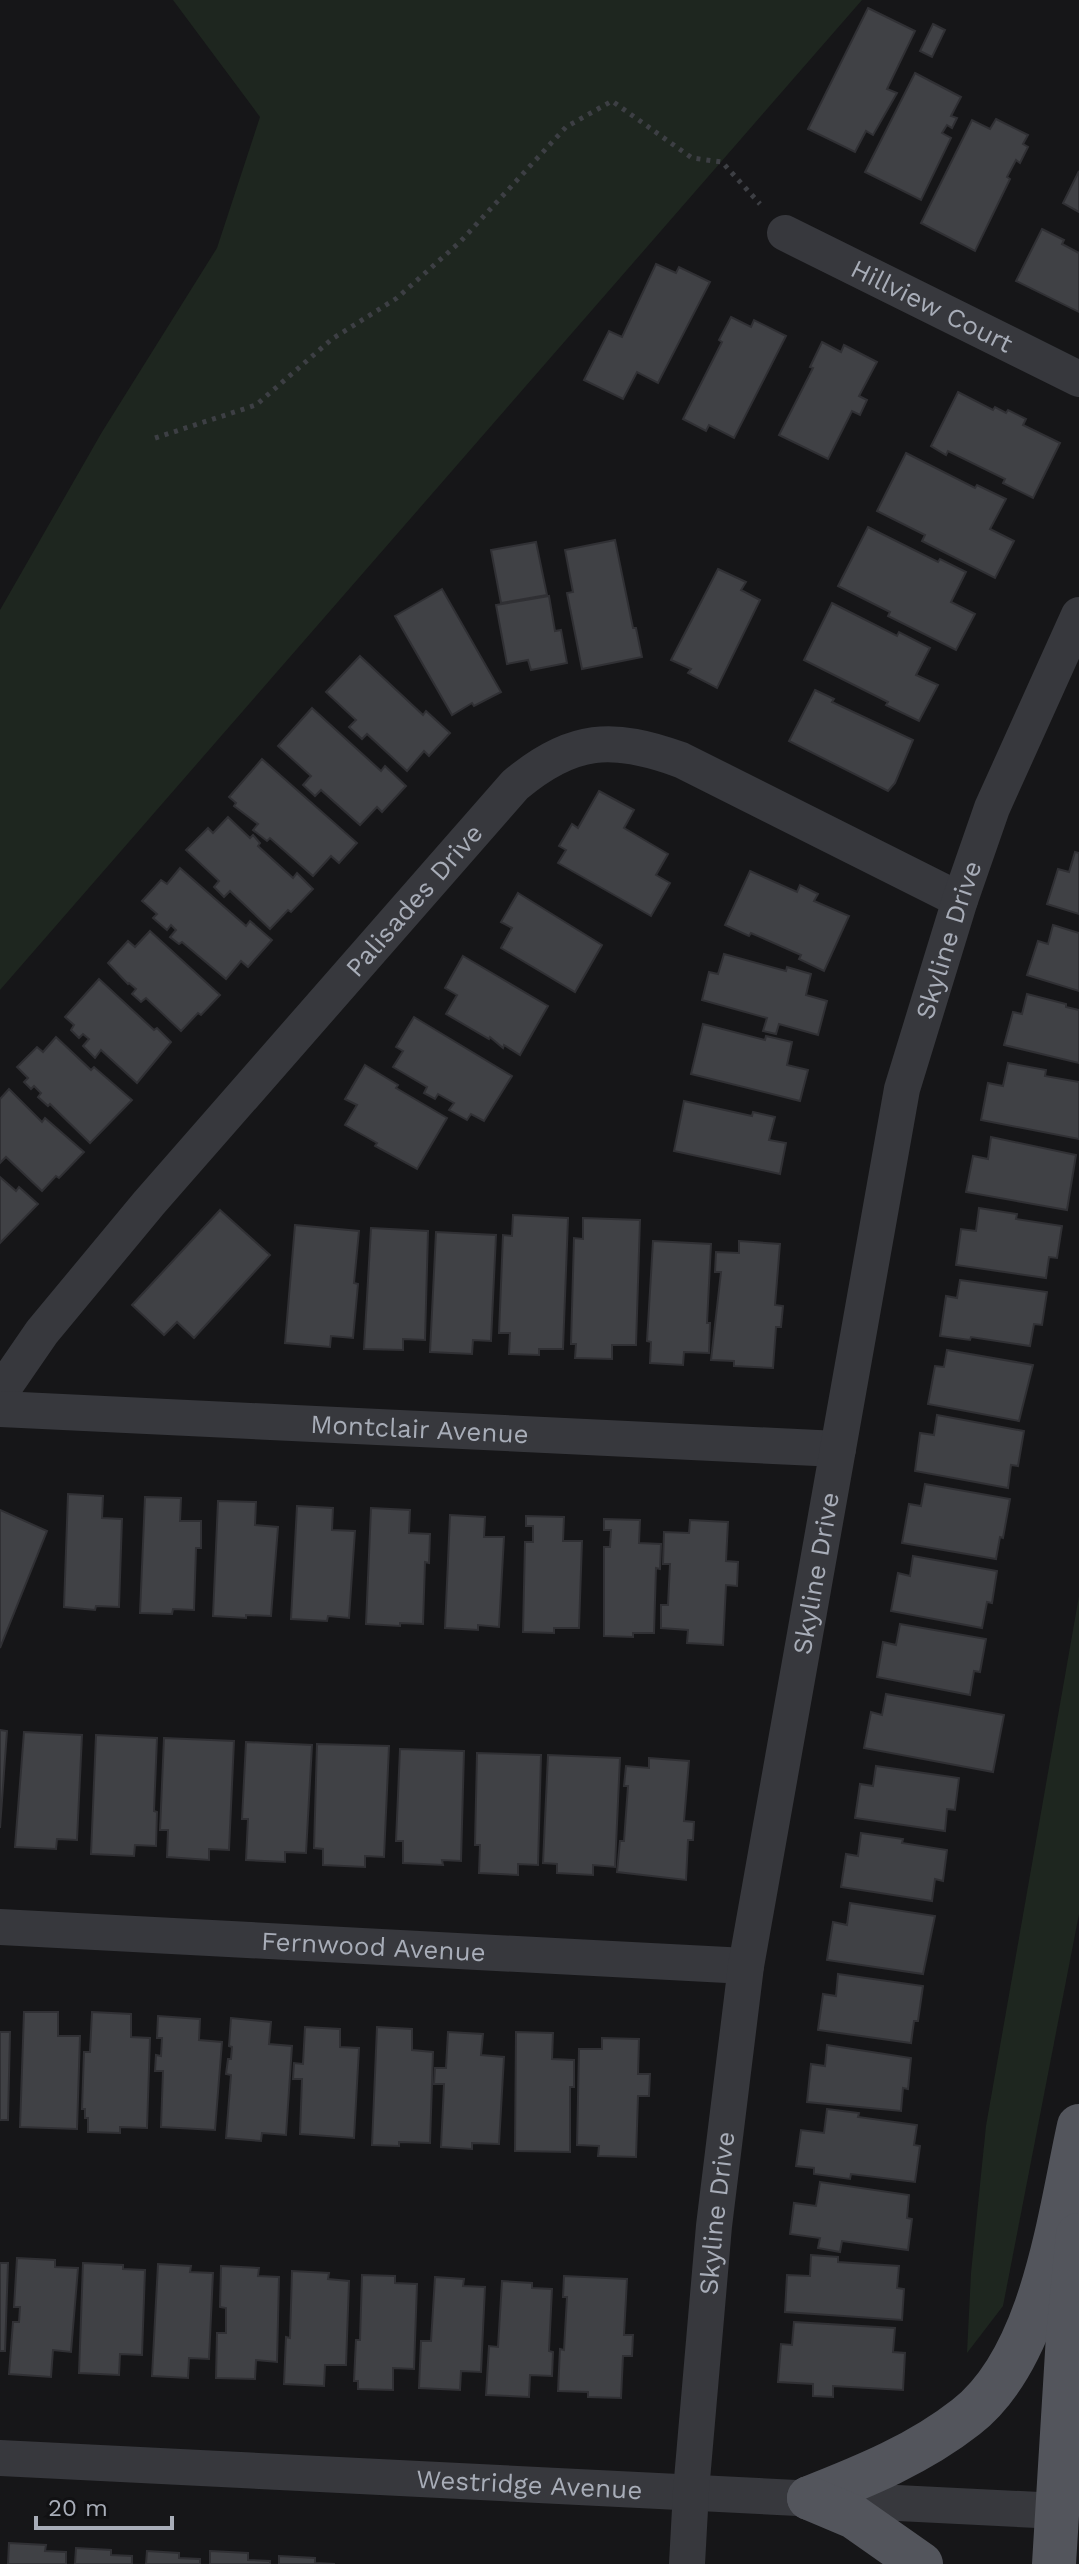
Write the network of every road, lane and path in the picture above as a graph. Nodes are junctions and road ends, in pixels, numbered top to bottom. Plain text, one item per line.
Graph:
1 (785, 233) joint
2 (1079, 379) edge
3 (155, 438) dead end
4 (1079, 615) edge
5 (960, 900) junction
6 (0, 1393) edge
7 (0, 1409) edge
8 (838, 1449) junction
9 (0, 1927) edge
10 (746, 1966) junction
11 (1079, 2126) edge
12 (1079, 2220) edge
13 (0, 2458) edge
14 (691, 2491) junction
15 (809, 2498) junction
16 (1058, 2511) junction
17 (687, 2564) edge
18 (921, 2564) edge
19 (1054, 2564) edge

1 - 2 street, Hillview Court
1 - 3 path
4 - 5 street, Skyline Drive
5 - 6 street, Palisades Drive
5 - 8 street, Skyline Drive
7 - 8 street, Montclair Avenue
8 - 10 street, Skyline Drive
9 - 10 street, Fernwood Avenue
10 - 14 street, Skyline Drive
11 - 15 main road
12 - 16 main road
13 - 14 street, Westridge Avenue
14 - 15 street, Westridge Avenue
14 - 17 street, Skyline Drive
15 - 16 street, Westridge Avenue
15 - 18 main road
16 - 19 main road

